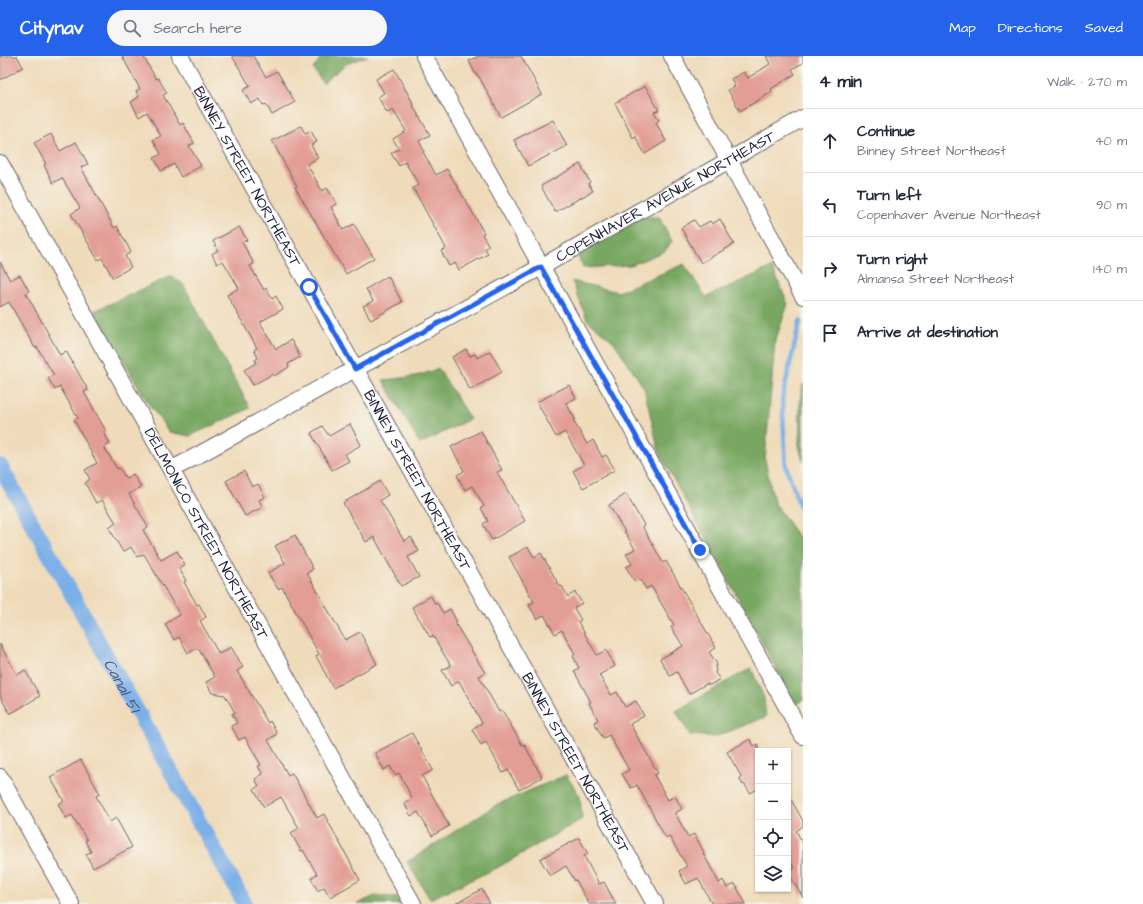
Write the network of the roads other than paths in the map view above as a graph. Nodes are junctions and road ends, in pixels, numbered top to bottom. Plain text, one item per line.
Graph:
1 (180, 56) edge
2 (424, 56) edge
3 (672, 56) edge
4 (803, 118) edge
5 (729, 160) junction
6 (0, 162) edge
7 (541, 267) junction
8 (803, 296) edge
9 (355, 369) junction
10 (171, 470) junction
11 (803, 736) edge
12 (0, 777) edge
13 (71, 904) edge
14 (413, 904) edge
15 (655, 904) edge

1 - 9 street, BINNEY STREET NORTHEAST
2 - 7 street
3 - 5 street
4 - 5 street, COPENHAVER AVENUE NORTHEAST
5 - 7 street, COPENHAVER AVENUE NORTHEAST
5 - 8 street
6 - 10 street, DELMONICO STREET NORTHEAST
7 - 9 street, COPENHAVER AVENUE NORTHEAST
7 - 11 street
9 - 10 street, COPENHAVER AVENUE NORTHEAST
9 - 15 street, BINNEY STREET NORTHEAST
10 - 14 street, DELMONICO STREET NORTHEAST
12 - 13 street

